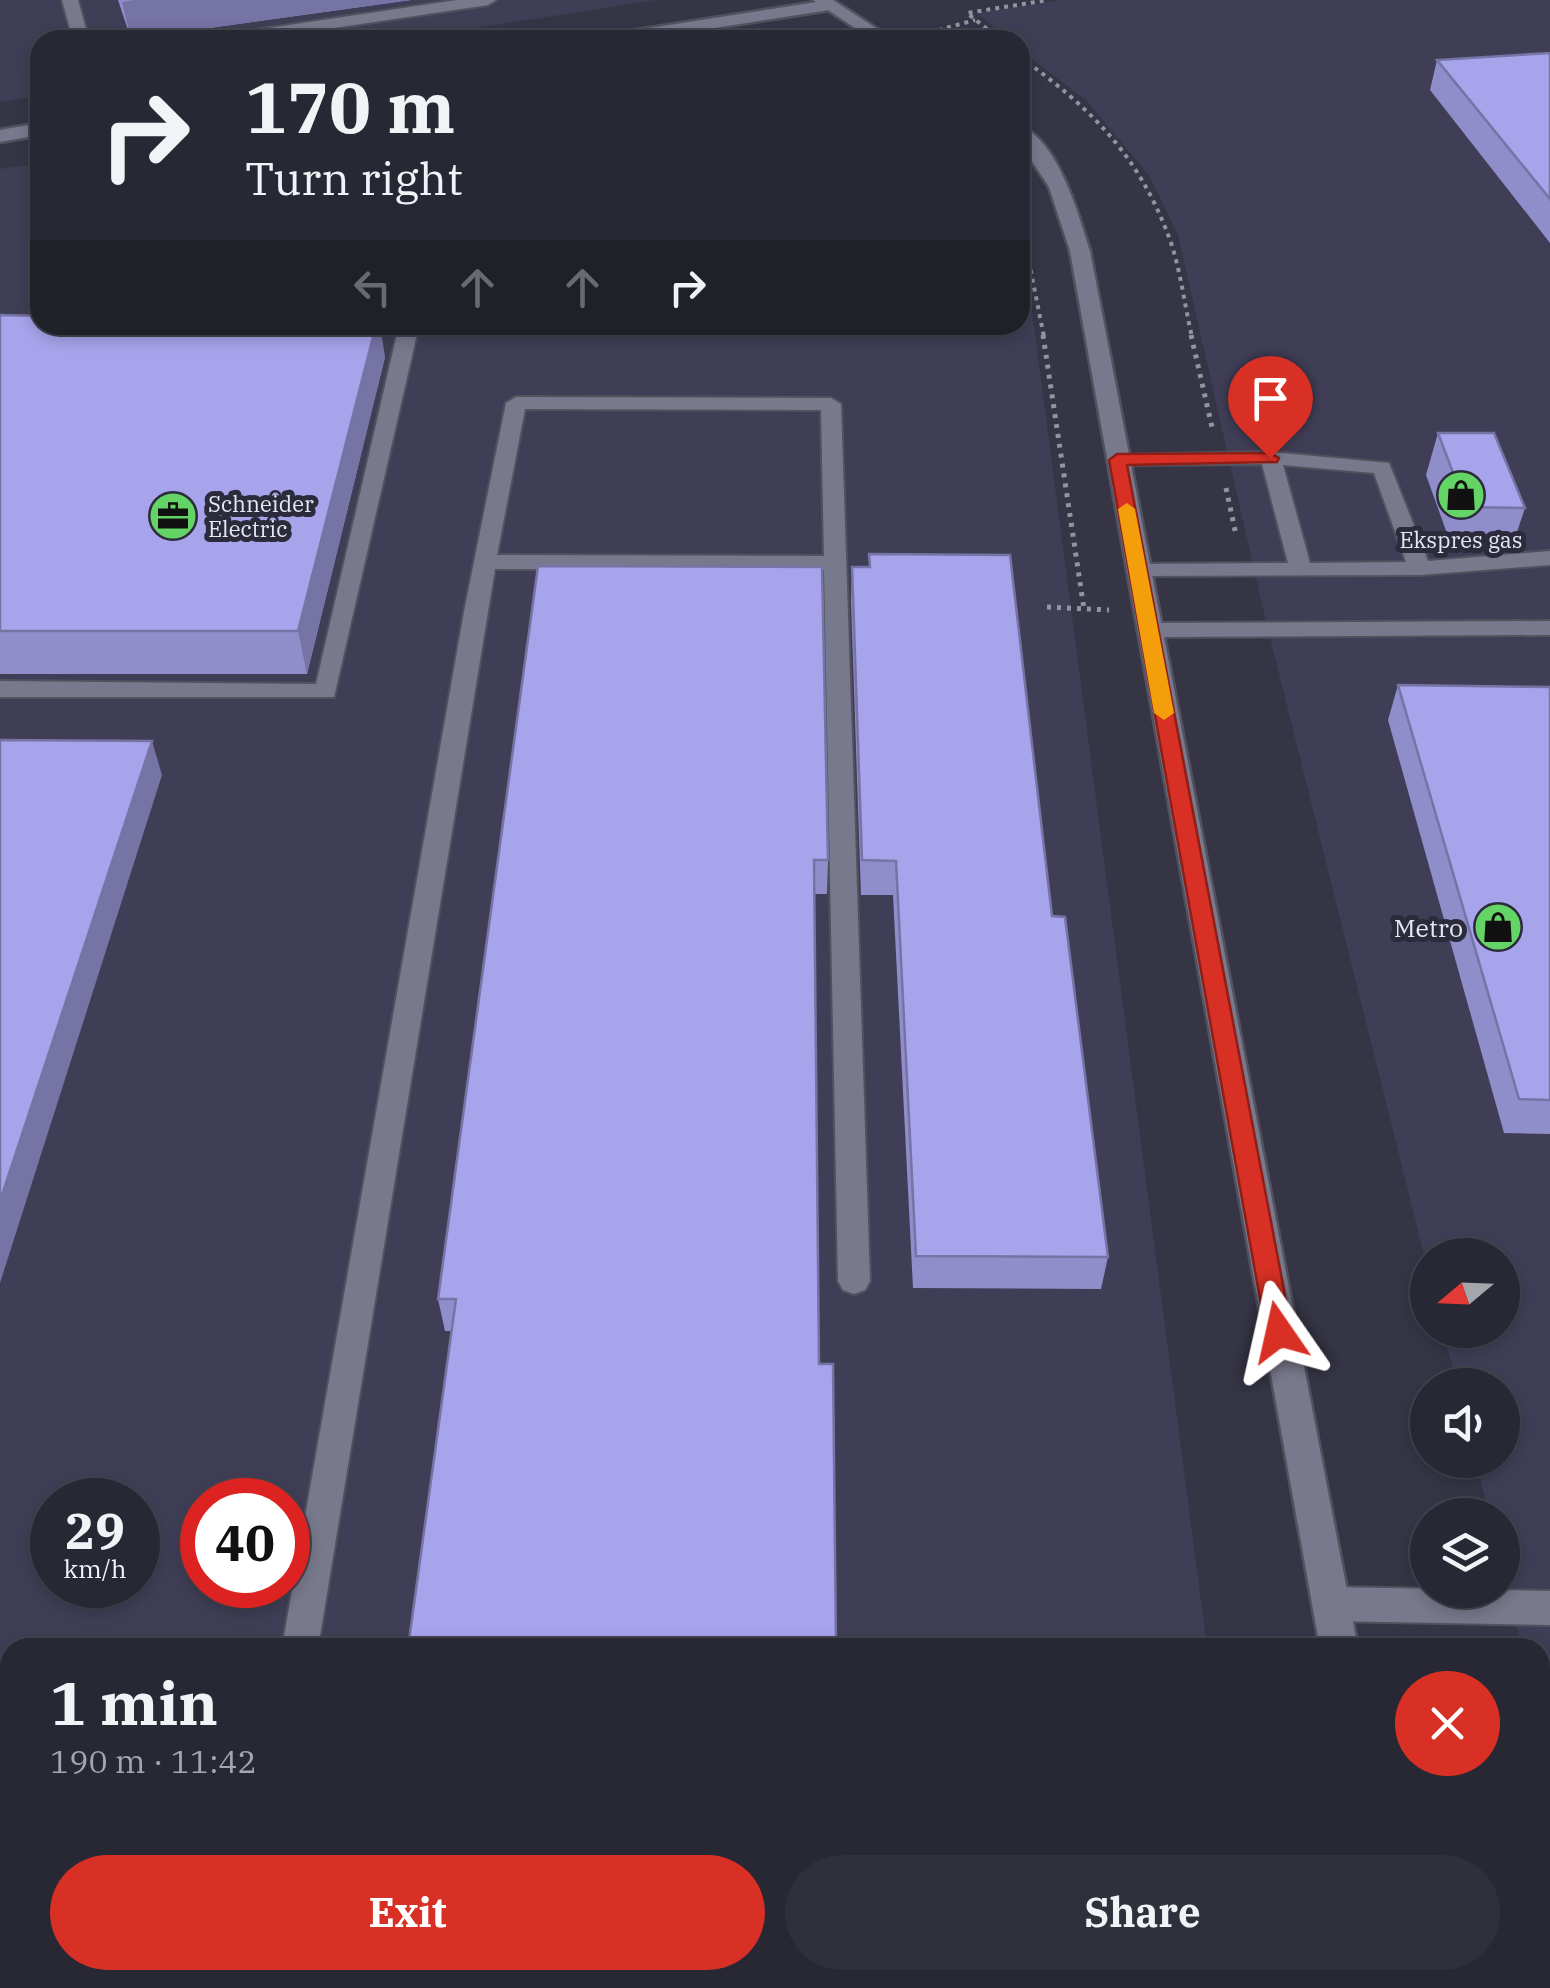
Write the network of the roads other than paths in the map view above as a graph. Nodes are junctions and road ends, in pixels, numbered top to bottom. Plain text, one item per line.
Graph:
1 (70, 0) edge
2 (488, 0) edge
3 (863, 0) edge
4 (826, 2) edge
5 (78, 30) edge
6 (289, 30) edge
7 (663, 30) edge
8 (869, 30) edge
9 (30, 132) edge
10 (0, 136) edge
11 (1030, 142) edge
12 (400, 338) edge
13 (1270, 458) junction
14 (1117, 460) junction
15 (1550, 558) edge
16 (488, 562) junction
17 (835, 563) junction
18 (1420, 568) junction
19 (1301, 570) junction
20 (1138, 571) junction
21 (1147, 621) junction
22 (1550, 628) edge
23 (0, 688) edge
24 (854, 1281) dead end
25 (1330, 1604) junction
26 (1550, 1608) edge
27 (302, 1638) edge
28 (1336, 1638) edge

1 - 5 lane
2 - 6 lane
3 - 4 street
4 - 7 street
4 - 8 street
9 - 10 street
11 - 14 street
12 - 23 lane
13 - 14 lane
13 - 18 lane
13 - 19 lane
14 - 20 street
15 - 18 lane
16 - 17 lane
16 - 17 lane
16 - 27 lane
17 - 24 lane
18 - 19 lane
19 - 20 lane
20 - 21 street
21 - 22 lane
21 - 25 street
25 - 26 lane
25 - 28 street

